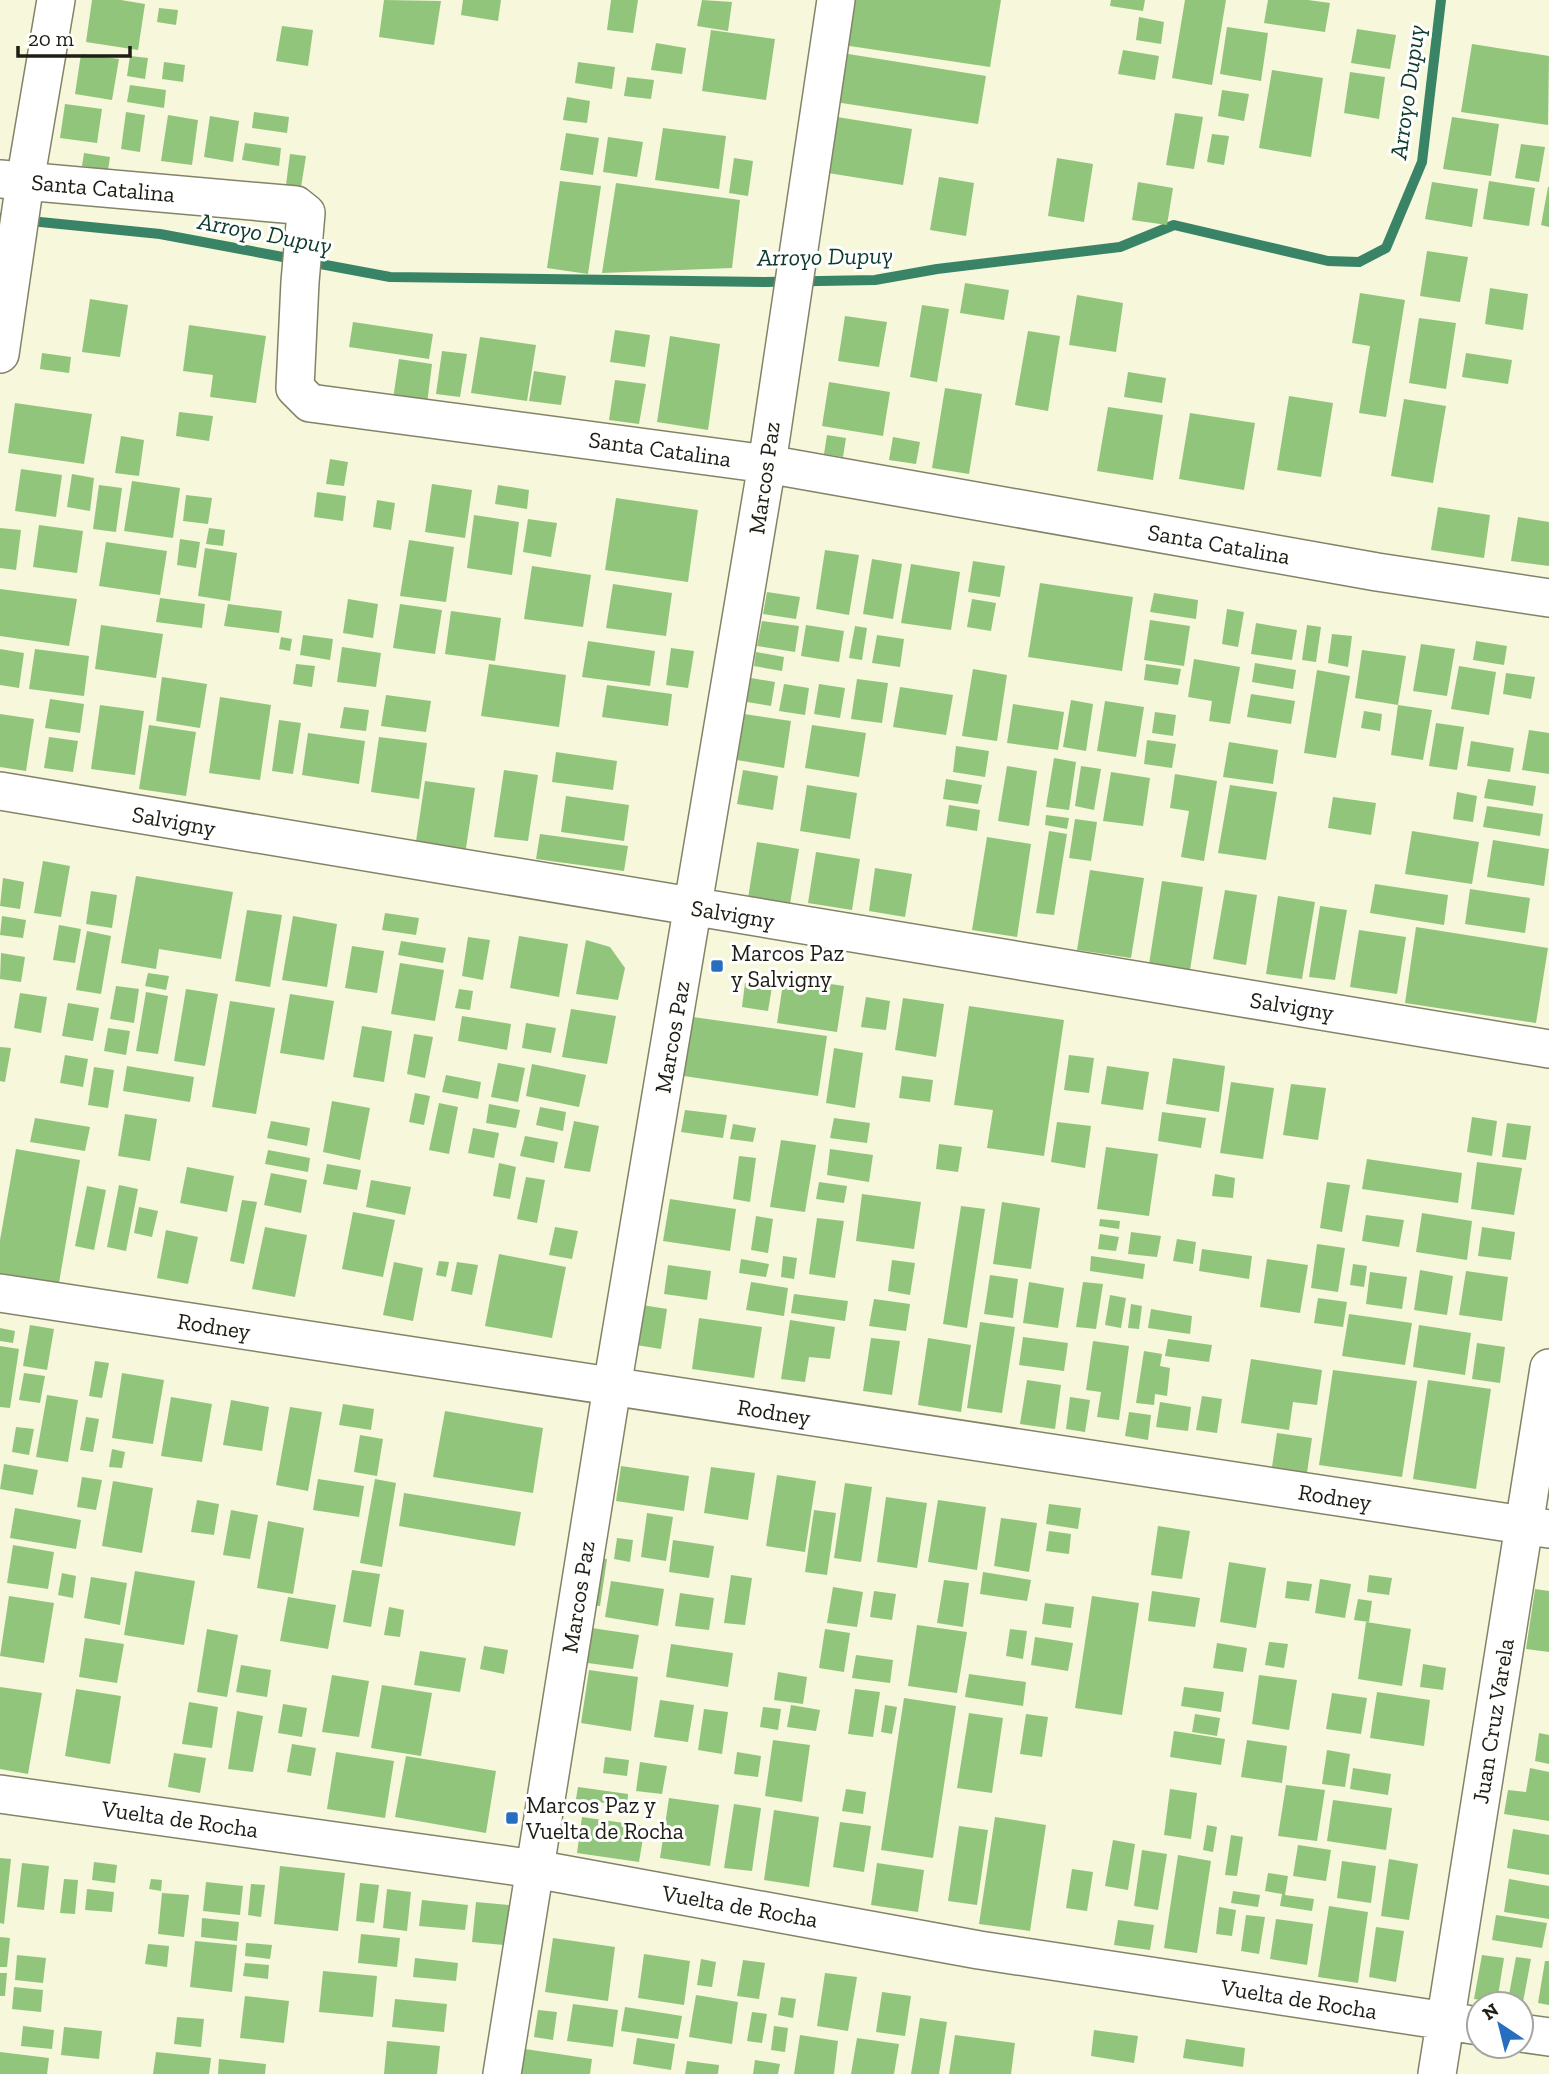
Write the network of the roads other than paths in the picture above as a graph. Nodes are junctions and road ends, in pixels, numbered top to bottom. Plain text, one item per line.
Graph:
1 (57, 0) edge
2 (836, 0) edge
3 (16, 186) edge
4 (0, 354) edge
5 (768, 464) junction
6 (1549, 598) edge
7 (0, 792) edge
8 (694, 908) junction
9 (1549, 1049) edge
10 (0, 1293) edge
11 (1549, 1368) edge
12 (612, 1387) junction
13 (1536, 1527) edge
14 (0, 1794) edge
15 (534, 1869) junction
16 (1462, 2024) edge
17 (502, 2074) edge
18 (1437, 2074) edge

1 - 3 street
2 - 5 street, Marcos Paz
3 - 4 street
3 - 5 street, Santa Catalina
5 - 6 street, Santa Catalina
5 - 8 street, Marcos Paz
7 - 8 street, Salvigny
8 - 9 street, Salvigny
8 - 12 street, Marcos Paz
10 - 12 street, Rodney
11 - 13 street, Juan Cruz Varela
12 - 13 street, Rodney
12 - 15 street, Marcos Paz
13 - 16 street, Juan Cruz Varela
14 - 15 street, Vuelta de Rocha
15 - 16 street, Vuelta de Rocha
15 - 17 street, Marcos Paz
16 - 18 street, Juan Cruz Varela

